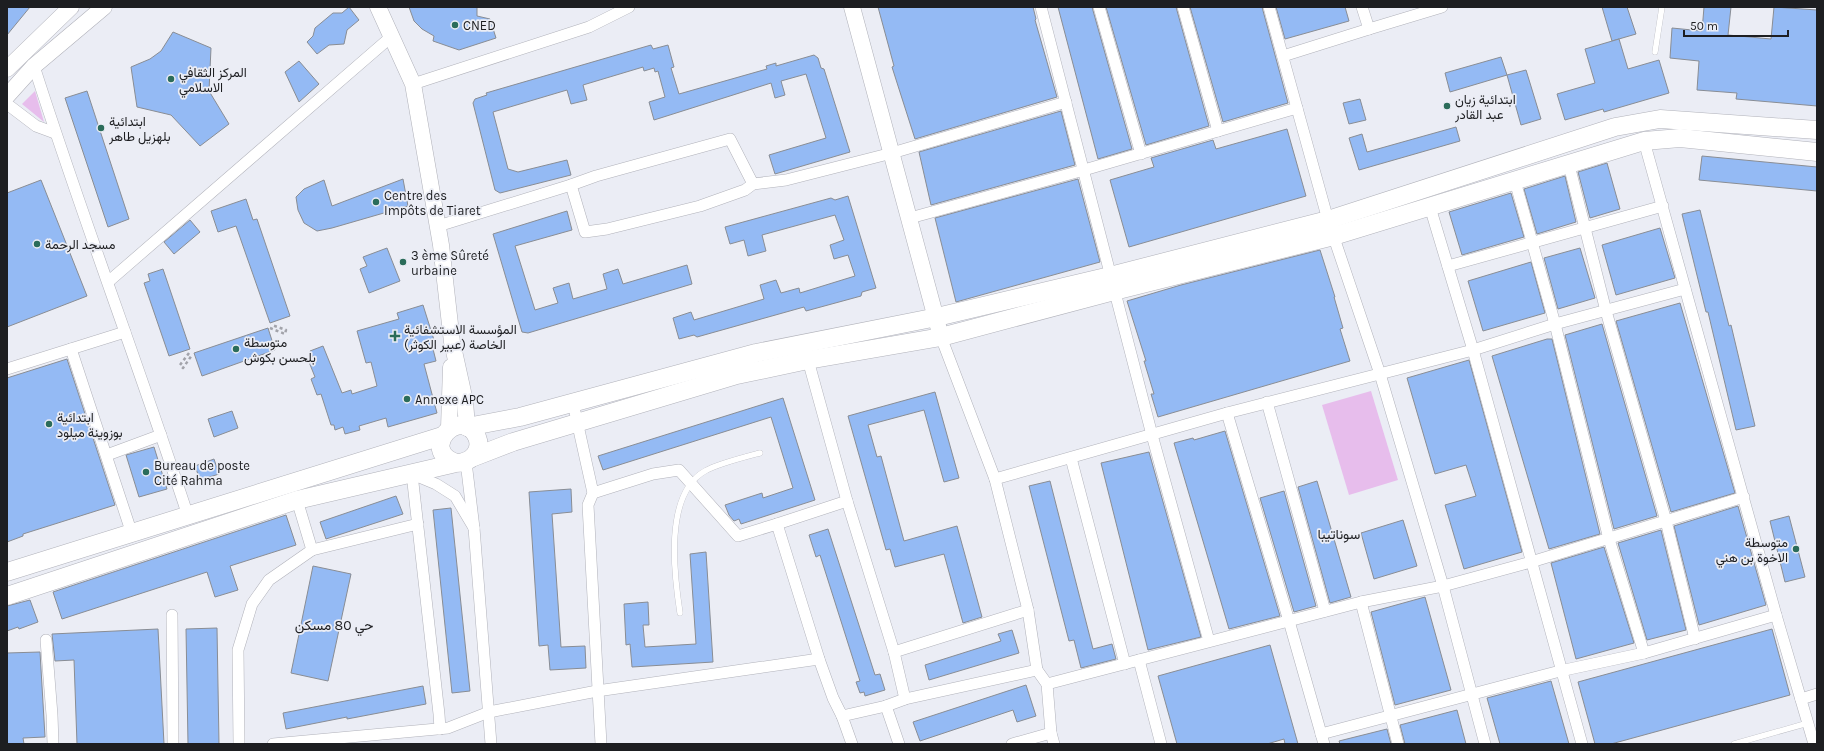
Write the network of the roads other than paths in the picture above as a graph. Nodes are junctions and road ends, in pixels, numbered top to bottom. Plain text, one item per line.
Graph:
1 (71, 7) edge
2 (104, 7) edge
3 (378, 7) edge
4 (629, 7) edge
5 (852, 7) edge
6 (1041, 7) edge
7 (1099, 7) edge
8 (1183, 7) edge
9 (1269, 7) edge
10 (1362, 7) edge
11 (1442, 7) edge
12 (1662, 7) edge
13 (1369, 29) junction
14 (392, 36) junction
15 (1655, 52) dead end
16 (1283, 56) junction
17 (34, 66) junction
18 (7, 68) edge
19 (413, 84) junction
20 (7, 96) edge
21 (1066, 102) junction
22 (7, 104) edge
23 (1297, 108) junction
24 (1817, 130) edge
25 (1218, 131) junction
26 (55, 133) junction
27 (1644, 141) junction
28 (1817, 152) edge
29 (892, 153) junction
30 (1141, 154) junction
31 (1569, 165) junction
32 (1084, 170) junction
33 (1515, 181) junction
34 (753, 184) junction
35 (571, 185) junction
36 (1663, 206) junction
37 (1430, 207) junction
38 (910, 218) junction
39 (438, 226) junction
40 (1331, 228) junction
41 (1585, 228) junction
42 (1533, 243) junction
43 (1448, 266) junction
44 (108, 282) junction
45 (1112, 283) junction
46 (1685, 289) junction
47 (1606, 311) junction
48 (937, 317) junction
49 (1555, 324) junction
50 (125, 332) junction
51 (941, 337) junction
52 (452, 342) junction
53 (71, 349) junction
54 (1473, 350) junction
55 (808, 360) junction
56 (7, 369) edge
57 (1380, 374) junction
58 (465, 401) junction
59 (1267, 402) junction
60 (573, 403) junction
61 (1226, 413) junction
62 (485, 423) junction
63 (578, 423) junction
64 (453, 430) junction
65 (161, 435) junction
66 (1152, 435) junction
67 (760, 453) dead end
68 (107, 455) junction
69 (1071, 458) junction
70 (465, 460) junction
71 (412, 474) junction
72 (995, 479) junction
73 (690, 483) junction
74 (593, 493) junction
75 (1744, 497) junction
76 (297, 500) junction
77 (846, 501) junction
78 (188, 516) junction
79 (1666, 521) junction
80 (418, 524) junction
81 (777, 524) junction
82 (474, 528) junction
83 (132, 534) junction
84 (1608, 539) junction
85 (312, 550) junction
86 (1532, 562) junction
87 (7, 572) edge
88 (1443, 586) junction
89 (7, 596) edge
90 (1361, 602) junction
91 (1028, 610) junction
92 (1325, 611) junction
93 (680, 613) dead end
94 (172, 615) dead end
95 (1776, 615) junction
96 (1289, 621) junction
97 (1695, 638) junction
98 (46, 640) dead end
99 (1209, 641) junction
100 (894, 652) junction
101 (1644, 653) junction
102 (819, 659) junction
103 (1139, 660) junction
104 (1125, 664) junction
105 (1037, 670) junction
106 (1560, 671) junction
107 (1047, 684) junction
108 (597, 691) junction
109 (1817, 694) edge
110 (1471, 695) junction
111 (905, 699) junction
112 (1801, 699) junction
113 (886, 706) junction
114 (489, 712) junction
115 (1391, 714) junction
116 (842, 716) junction
117 (1808, 723) junction
118 (440, 729) junction
119 (1051, 733) junction
120 (1322, 739) edge
121 (53, 744) edge
122 (172, 744) edge
123 (239, 744) edge
124 (273, 744) edge
125 (491, 744) edge
126 (601, 744) edge
127 (852, 744) edge
128 (899, 744) edge
129 (1012, 744) edge
130 (1054, 744) edge
131 (1161, 744) edge
132 (1398, 744) edge
133 (1485, 744) edge
134 (1582, 744) edge
135 (1734, 744) edge
136 (1814, 744) edge

1 - 18 street
2 - 17 street
3 - 14 street
4 - 19 street
5 - 29 street
6 - 21 street
7 - 30 street
8 - 25 street
9 - 16 street
10 - 13 street
11 - 13 street
12 - 15 lane
13 - 16 street
14 - 19 street
14 - 44 street
16 - 23 street
17 - 20 street
17 - 26 street
19 - 39 street
21 - 29 street
21 - 32 street
22 - 26 street
23 - 25 street
23 - 40 street
24 - 40 main road
25 - 30 street
26 - 44 street
27 - 28 main road
27 - 31 main road
27 - 36 street
29 - 34 street
29 - 38 street
30 - 32 street
31 - 33 main road
31 - 41 street
32 - 38 street
32 - 45 street
33 - 37 main road
33 - 42 street
34 - 35 street
34 - 35 street
35 - 39 street
36 - 41 street
36 - 46 street
37 - 40 main road
37 - 43 street
38 - 48 street
39 - 52 street
40 - 45 main road
40 - 57 street
41 - 42 street
41 - 47 street
42 - 43 street
42 - 49 street
43 - 54 street
44 - 50 street
45 - 48 main road
45 - 51 main road
45 - 66 street
46 - 47 street
46 - 75 street
47 - 49 street
47 - 79 street
48 - 51 street
48 - 60 main road
49 - 54 street
49 - 84 street
50 - 53 street
50 - 65 street
51 - 55 main road
51 - 72 street
52 - 58 street
52 - 64 street
53 - 56 street
53 - 68 street
54 - 57 street
54 - 86 street
55 - 63 main road
55 - 77 street
57 - 59 street
57 - 88 street
58 - 62 street
58 - 64 street
59 - 61 street
59 - 92 street
60 - 62 main road
60 - 63 street
61 - 66 street
61 - 96 street
62 - 64 main road
63 - 70 main road
63 - 74 street
64 - 70 main road
64 - 70 main road
64 - 78 main road
65 - 68 street
65 - 78 street
66 - 69 street
66 - 99 street
67 - 73 lane
68 - 83 street
69 - 72 street
69 - 104 street
70 - 71 main road
70 - 82 street
71 - 76 main road
71 - 80 street
71 - 82 street
72 - 91 street
73 - 74 street
73 - 81 street
73 - 93 lane
74 - 108 street
75 - 79 street
75 - 95 street
76 - 85 street
76 - 89 main road
77 - 81 street
77 - 100 street
78 - 83 main road
79 - 84 street
79 - 97 street
80 - 85 street
80 - 118 street
81 - 102 street
82 - 114 street
83 - 87 main road
84 - 86 street
84 - 101 street
85 - 123 street
86 - 88 street
86 - 106 street
88 - 90 street
88 - 110 street
90 - 92 street
90 - 115 street
91 - 100 street
91 - 105 street
92 - 96 street
94 - 122 street
95 - 97 street
95 - 112 street
96 - 99 street
96 - 120 street
97 - 101 street
98 - 121 street
99 - 103 street
100 - 111 street
101 - 106 street
102 - 108 street
102 - 116 street
103 - 104 street
103 - 131 street
104 - 107 street
105 - 107 street
105 - 111 street
106 - 110 street
106 - 134 street
107 - 119 street
108 - 114 street
108 - 126 street
109 - 112 street
110 - 115 street
110 - 133 street
111 - 113 street
112 - 117 street
113 - 116 street
113 - 128 street
114 - 118 street
114 - 125 street
115 - 120 street
115 - 132 street
116 - 127 street
117 - 135 lane
117 - 136 street
118 - 124 street
119 - 129 street
119 - 130 street

